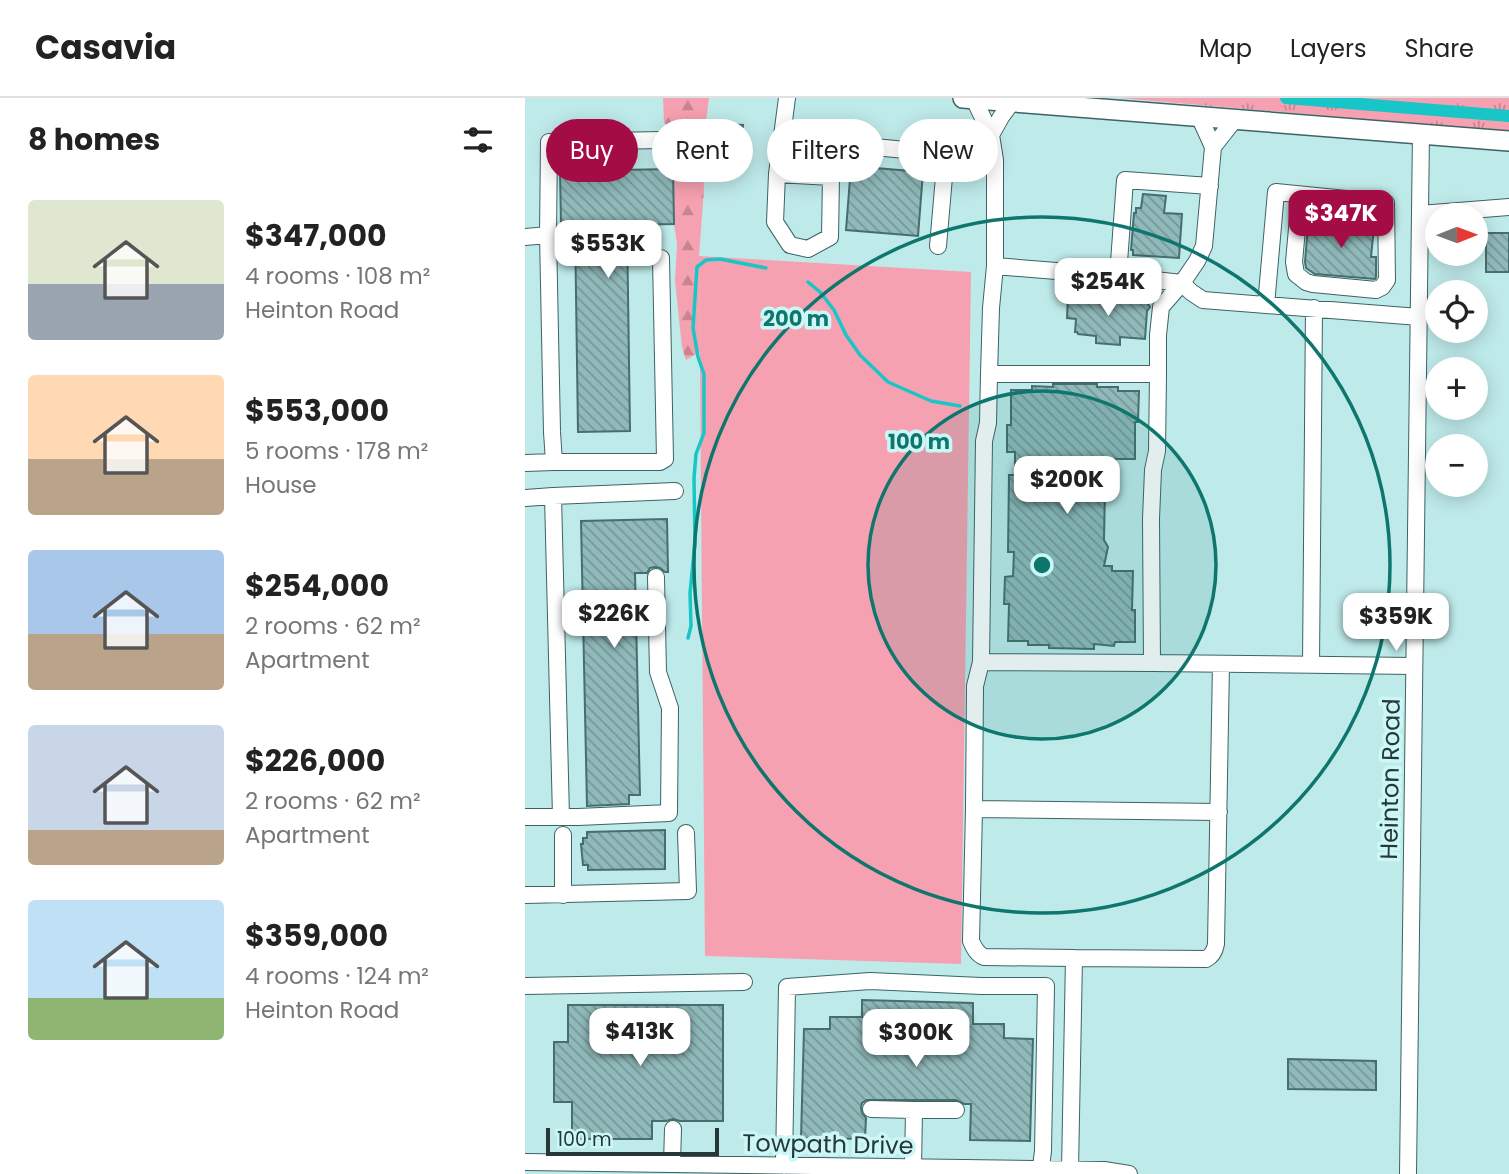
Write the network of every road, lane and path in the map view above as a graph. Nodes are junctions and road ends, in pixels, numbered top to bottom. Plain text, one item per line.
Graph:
1 (787, 98) edge
2 (963, 98) edge
3 (974, 99) edge
4 (1012, 102) junction
5 (1199, 116) junction
6 (784, 119) edge
7 (983, 119) edge
8 (1235, 119) junction
9 (998, 122) edge
10 (1421, 133) junction
11 (652, 140) edge
12 (1509, 141) edge
13 (1213, 147) junction
14 (884, 148) edge
15 (777, 182) edge
16 (831, 182) edge
17 (996, 182) edge
18 (1210, 186) junction
19 (1300, 195) junction
20 (1509, 207) edge
21 (1420, 214) junction
22 (548, 235) junction
23 (525, 237) edge
24 (938, 246) dead end
25 (661, 258) dead end
26 (995, 266) junction
27 (1118, 276) junction
28 (1182, 283) junction
29 (1266, 304) junction
30 (1314, 308) junction
31 (1419, 317) junction
32 (989, 373) junction
33 (1158, 374) junction
34 (554, 461) junction
35 (525, 463) edge
36 (675, 491) dead end
37 (553, 496) junction
38 (525, 498) edge
39 (656, 577) dead end
40 (981, 662) junction
41 (1152, 663) junction
42 (1221, 664) junction
43 (1311, 665) junction
44 (1414, 666) junction
45 (974, 809) junction
46 (1219, 812) junction
47 (525, 817) edge
48 (561, 817) junction
49 (687, 833) dead end
50 (563, 835) dead end
51 (525, 895) edge
52 (563, 895) junction
53 (1074, 958) junction
54 (744, 982) dead end
55 (525, 986) edge
56 (871, 1109) dead end
57 (914, 1110) junction
58 (956, 1110) dead end
59 (673, 1129) dead end
60 (525, 1162) edge
61 (672, 1164) junction
62 (913, 1168) junction
63 (789, 1169) edge
64 (810, 1170) edge
65 (1070, 1170) junction
66 (969, 1171) edge
67 (1040, 1172) edge
68 (1129, 1174) edge
69 (1408, 1174) edge

1 - 6 street
2 - 3 main road
3 - 4 main road
3 - 7 street
4 - 5 main road
4 - 9 street
5 - 8 main road
5 - 13 street
8 - 10 main road
8 - 13 street
10 - 12 main road
10 - 21 street, Heinton Road
11 - 22 street
13 - 18 street
14 - 24 street
15 - 16 street
17 - 26 street
18 - 27 street
18 - 28 street
19 - 19 street
19 - 29 street
20 - 21 street
21 - 31 street, Heinton Road
22 - 23 street
22 - 34 street
25 - 34 street
26 - 27 street
26 - 32 street
27 - 28 street
28 - 29 street
28 - 33 street
29 - 30 street
30 - 31 street
30 - 43 street
31 - 44 street, Heinton Road
32 - 33 street
32 - 40 street
33 - 41 street
34 - 35 street
36 - 37 street
37 - 38 street
37 - 48 street
39 - 48 street
40 - 41 street
40 - 45 street
41 - 42 street
42 - 43 street
42 - 46 street
43 - 44 street
44 - 69 street, Heinton Road
45 - 46 street
45 - 53 street
46 - 53 street
47 - 48 street
49 - 52 street
50 - 52 street
51 - 52 street
53 - 65 street
54 - 55 street
56 - 57 street
57 - 58 street
57 - 62 street
59 - 61 street
60 - 61 street, Towpath Drive
61 - 63 street, Towpath Drive
62 - 64 street, Towpath Drive
62 - 66 street, Towpath Drive
63 - 64 street, Towpath Drive
63 - 67 street
65 - 67 street, Towpath Drive
65 - 68 street, Towpath Drive
66 - 67 street, Towpath Drive

